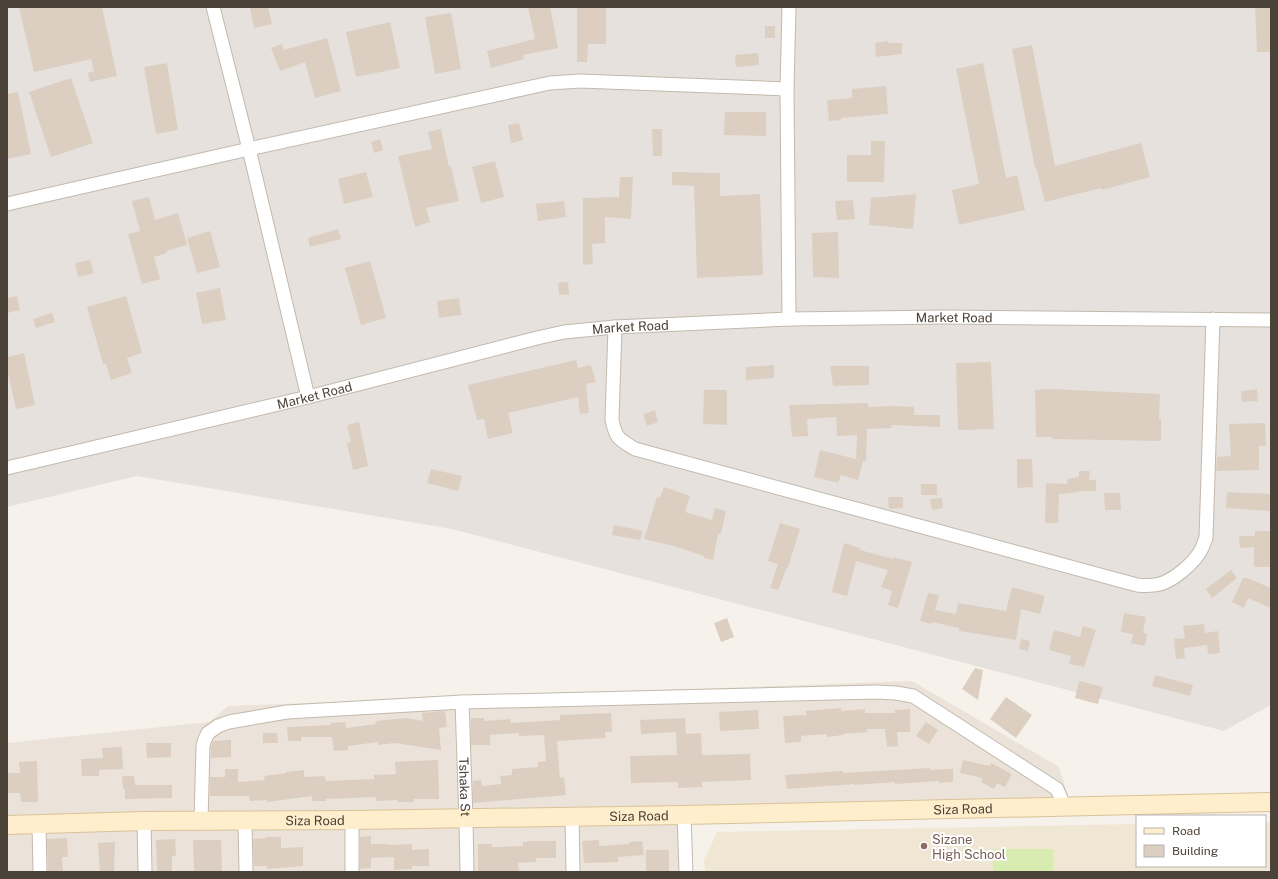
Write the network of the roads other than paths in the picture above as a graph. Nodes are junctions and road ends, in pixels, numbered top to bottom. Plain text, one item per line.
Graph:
1 (213, 7) edge
2 (789, 7) edge
3 (787, 89) junction
4 (248, 149) junction
5 (7, 204) edge
6 (789, 319) junction
7 (1213, 319) junction
8 (1271, 320) edge
9 (616, 326) junction
10 (308, 397) junction
11 (7, 468) edge
12 (462, 702) junction
13 (1271, 802) edge
14 (1065, 808) junction
15 (684, 815) junction
16 (572, 816) junction
17 (466, 819) junction
18 (352, 820) junction
19 (144, 821) junction
20 (201, 821) junction
21 (246, 821) junction
22 (39, 824) junction
23 (7, 825) edge
24 (40, 872) edge
25 (145, 872) edge
26 (246, 872) edge
27 (352, 872) edge
28 (467, 872) edge
29 (573, 872) edge
30 (686, 872) edge

1 - 4 street
2 - 3 street
3 - 4 street
3 - 6 street
4 - 5 street
4 - 10 street
6 - 7 street, Market Road
6 - 9 street, Market Road
7 - 8 street, Market Road
7 - 9 street
9 - 10 street, Market Road
10 - 11 street, Market Road
12 - 14 street
12 - 17 street, Tshaka St
12 - 20 street
13 - 14 street, Siza Road
14 - 15 street, Siza Road
15 - 16 street, Siza Road
15 - 30 street
16 - 17 street, Siza Road
16 - 29 street
17 - 18 street, Siza Road
17 - 28 street, Tshaka St
18 - 21 street, Siza Road
18 - 27 street
19 - 20 street, Siza Road
19 - 22 street, Siza Road
19 - 25 street
20 - 21 street, Siza Road
21 - 26 street
22 - 23 street, Siza Road
22 - 24 street

